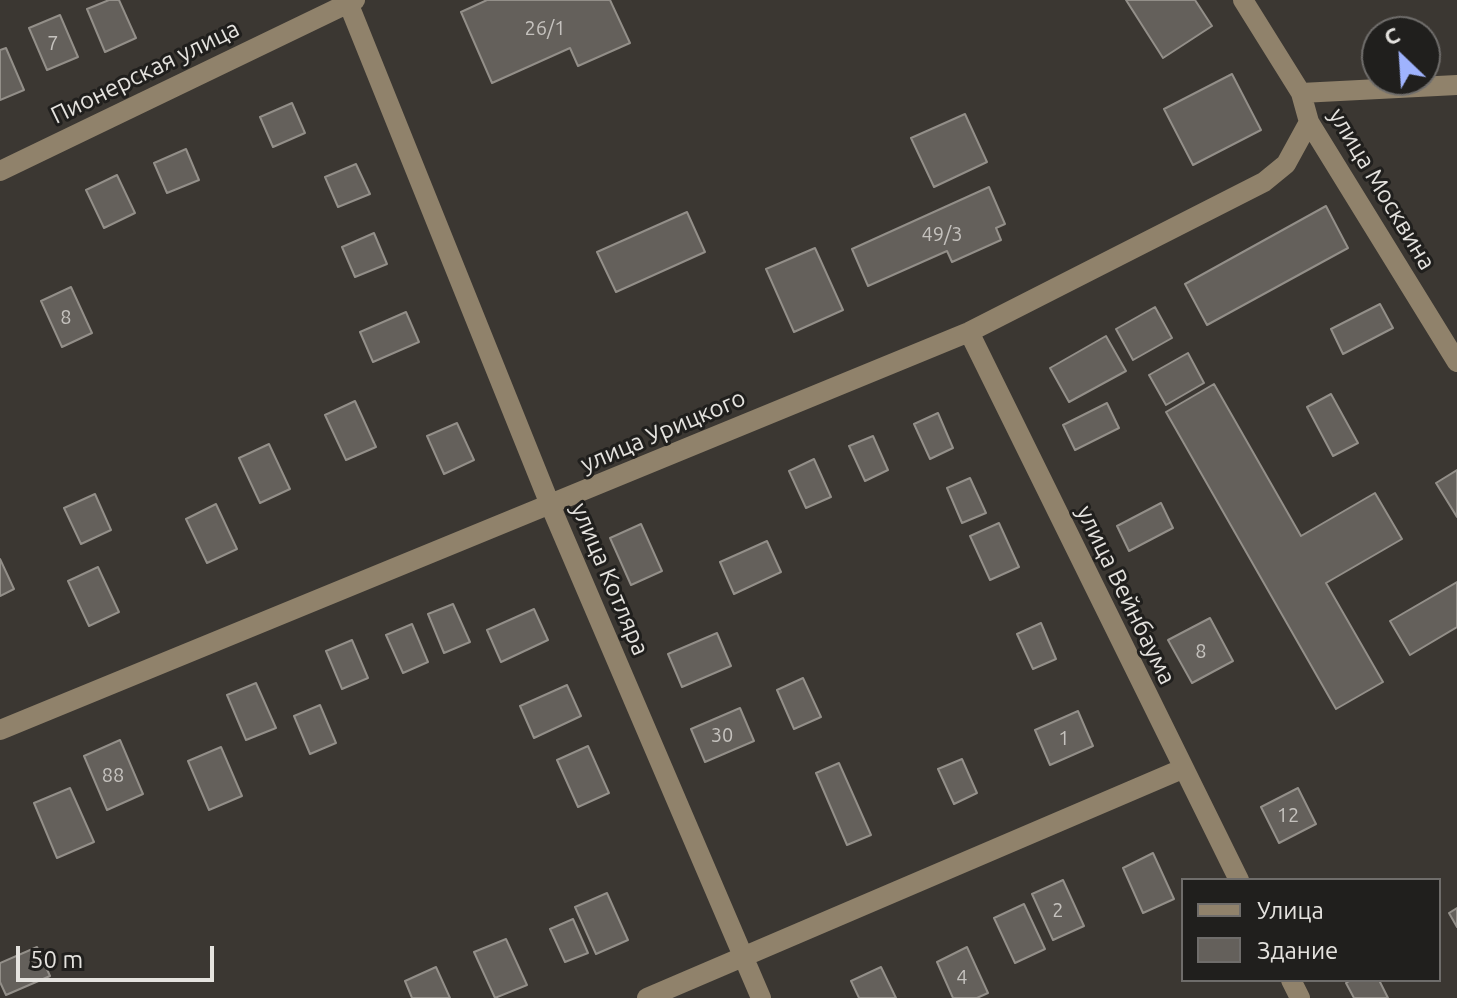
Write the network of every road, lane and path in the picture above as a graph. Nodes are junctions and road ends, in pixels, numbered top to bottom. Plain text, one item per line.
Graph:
1 (1243, 0) edge
2 (350, 1) edge
3 (1457, 85) edge
4 (1301, 93) junction
5 (1309, 122) junction
6 (0, 171) edge
7 (969, 332) junction
8 (1457, 362) edge
9 (551, 507) junction
10 (0, 730) edge
11 (1182, 769) junction
12 (1238, 878) edge
13 (744, 954) junction
14 (647, 998) edge
15 (761, 998) edge

1 - 4 street, улица Москвина
2 - 6 street, Пионерская улица
2 - 9 street, улица Котляра
3 - 4 street
4 - 5 street, улица Москвина
5 - 7 street, улица Урицкого
5 - 8 street, улица Москвина
7 - 9 street, улица Урицкого
7 - 11 street, улица Вейнбаума
9 - 10 street, улица Урицкого
9 - 13 street, улица Котляра
11 - 12 street, улица Вейнбаума
11 - 13 street
13 - 14 street
13 - 15 street, улица Котляра

